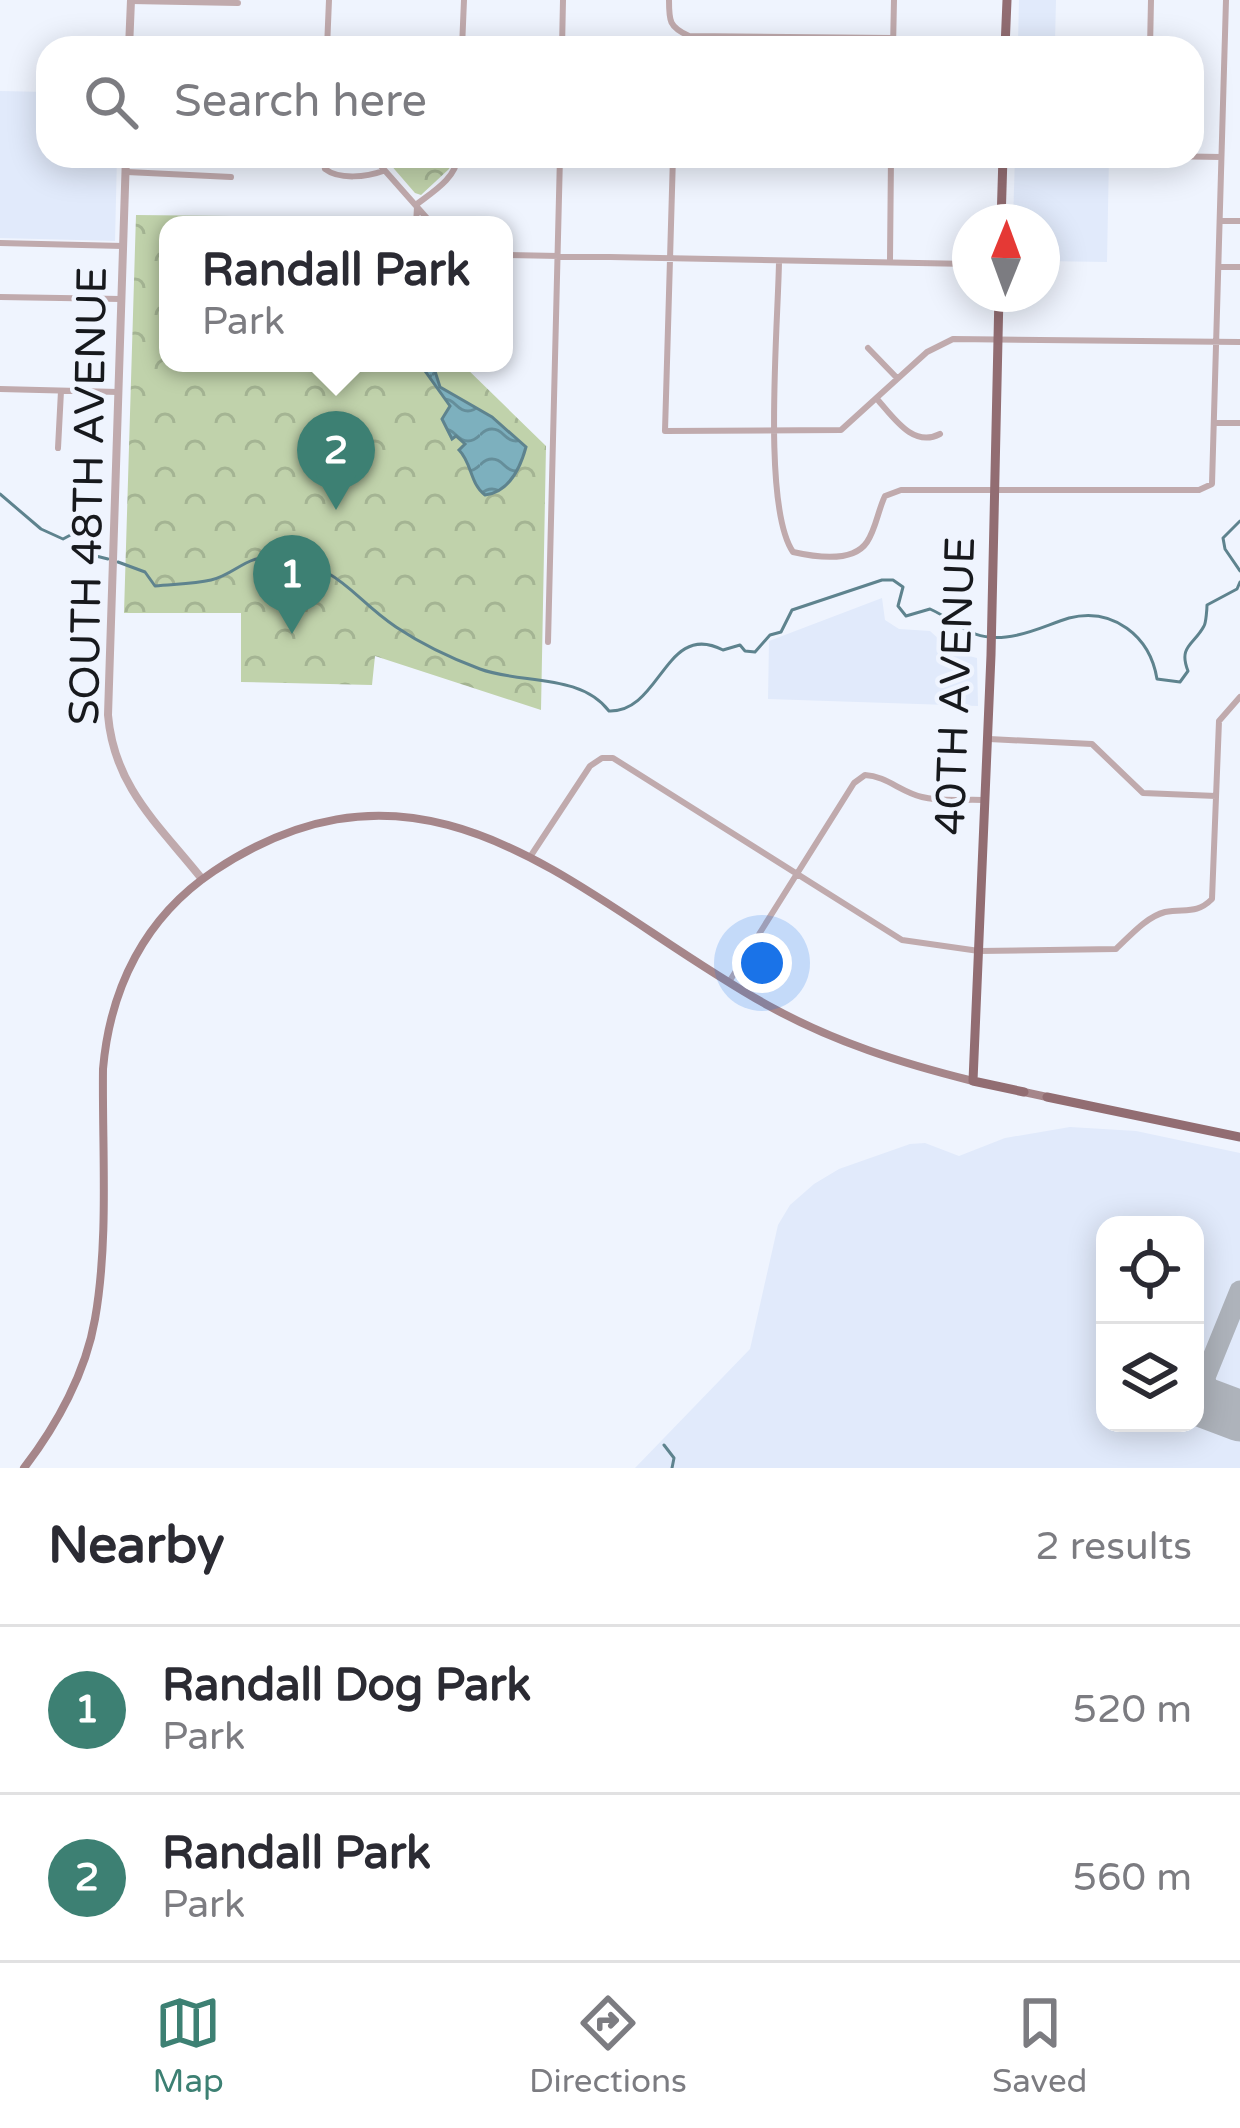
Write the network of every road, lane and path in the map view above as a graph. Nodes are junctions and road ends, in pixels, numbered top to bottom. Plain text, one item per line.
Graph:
1 (131, 0) edge
2 (329, 0) edge
3 (464, 0) edge
4 (563, 0) edge
5 (669, 0) edge
6 (894, 0) edge
7 (1006, 0) edge
8 (1151, 0) edge
9 (1226, 0) edge
10 (238, 3) dead end
11 (130, 36) edge
12 (328, 36) edge
13 (462, 36) edge
14 (562, 36) edge
15 (689, 36) edge
16 (893, 36) edge
17 (1005, 36) edge
18 (1150, 36) edge
19 (1204, 157) edge
20 (1221, 157) junction
21 (125, 168) edge
22 (326, 168) edge
23 (455, 168) edge
24 (560, 168) edge
25 (673, 168) edge
26 (891, 168) edge
27 (1003, 168) edge
28 (385, 170) joint
29 (125, 172) junction
30 (231, 177) dead end
31 (417, 204) junction
32 (1002, 204) edge
33 (416, 216) edge
34 (426, 216) edge
35 (1220, 221) junction
36 (1240, 221) edge
37 (0, 243) edge
38 (123, 246) junction
39 (513, 255) edge
40 (559, 256) junction
41 (671, 260) junction
42 (779, 262) junction
43 (890, 262) junction
44 (952, 264) edge
45 (1219, 267) junction
46 (1240, 267) edge
47 (0, 297) edge
48 (121, 298) junction
49 (999, 312) edge
50 (998, 338) junction
51 (1217, 342) junction
52 (1240, 342) edge
53 (868, 348) dead end
54 (897, 378) junction
55 (0, 389) edge
56 (61, 391) junction
57 (118, 392) junction
58 (877, 399) junction
59 (1215, 423) junction
60 (1240, 423) edge
61 (776, 434) junction
62 (940, 434) dead end
63 (58, 448) dead end
64 (994, 489) junction
65 (548, 642) dead end
66 (1240, 697) edge
67 (985, 739) junction
68 (1216, 796) junction
69 (983, 800) junction
70 (530, 857) junction
71 (796, 874) junction
72 (202, 879) junction
73 (979, 950) junction
74 (729, 982) junction
75 (973, 1081) junction
76 (1024, 1092) joint
77 (1047, 1097) joint
78 (1240, 1137) edge
79 (27, 1467) edge

1 - 10 street
1 - 11 street
2 - 12 street
3 - 13 street
4 - 14 street
5 - 15 street
6 - 16 street
7 - 17 main road
8 - 18 street
9 - 20 street
19 - 20 street
20 - 35 street
21 - 29 street, SOUTH 48TH AVENUE
22 - 28 street
23 - 31 street
24 - 40 street
25 - 41 street
26 - 43 street
27 - 32 main road
28 - 31 street
29 - 30 street
29 - 38 street, SOUTH 48TH AVENUE
31 - 33 street
31 - 34 street
35 - 36 street
35 - 45 street
37 - 38 street
38 - 48 street, SOUTH 48TH AVENUE
39 - 40 street
40 - 41 street
40 - 65 street
41 - 42 street
41 - 61 street
42 - 43 street
42 - 61 street
43 - 44 street
45 - 46 street
45 - 51 street
47 - 48 street
48 - 57 street, SOUTH 48TH AVENUE
49 - 50 main road, 40TH AVENUE
50 - 51 street
50 - 54 street
50 - 64 main road, 40TH AVENUE
51 - 52 street
51 - 59 street
53 - 54 street
54 - 58 street
55 - 56 street
56 - 57 street
56 - 63 street
57 - 72 street, SOUTH 48TH AVENUE
58 - 61 street
58 - 62 street
59 - 60 street
59 - 64 street
61 - 64 street
64 - 67 main road, 40TH AVENUE
66 - 68 street
67 - 68 street
67 - 69 main road, 40TH AVENUE
68 - 73 street
69 - 71 street
69 - 73 main road, 40TH AVENUE
70 - 71 street
70 - 72 main road
70 - 74 main road
71 - 73 street
71 - 74 street
72 - 79 main road
73 - 75 main road, 40TH AVENUE
74 - 75 main road
75 - 76 main road
76 - 77 main road
77 - 78 main road

